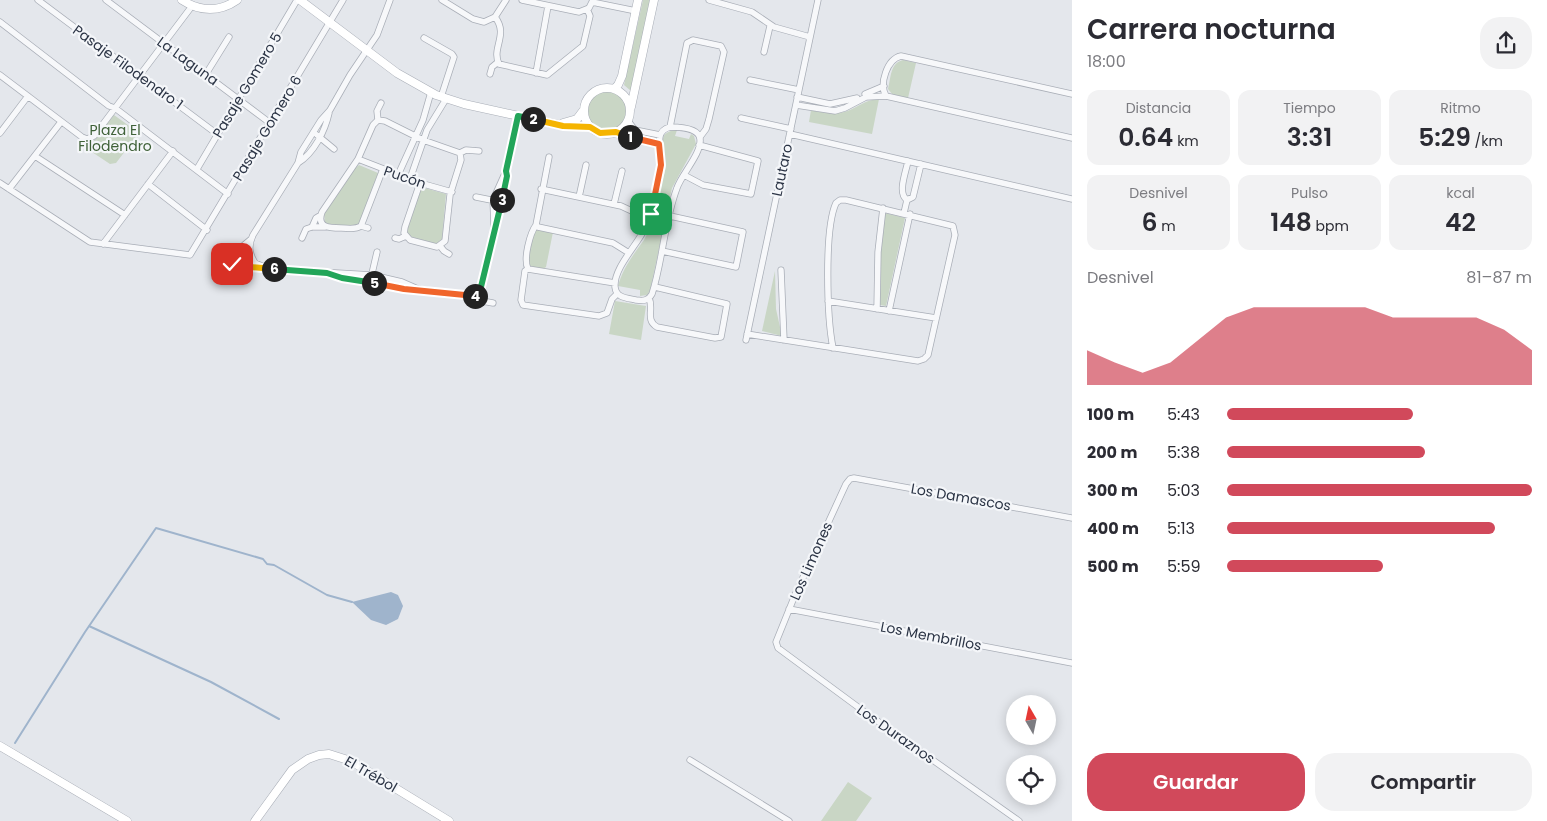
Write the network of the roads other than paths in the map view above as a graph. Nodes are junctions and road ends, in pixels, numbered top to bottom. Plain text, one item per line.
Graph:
1 (38, 0) edge
2 (106, 0) edge
3 (182, 0) edge
4 (237, 0) edge
5 (299, 0) edge
6 (344, 0) edge
7 (390, 0) edge
8 (442, 0) edge
9 (506, 0) edge
10 (522, 0) edge
11 (636, 0) edge
12 (654, 0) edge
13 (709, 0) edge
14 (818, 0) edge
15 (593, 1) edge
16 (192, 6) junction
17 (548, 6) junction
18 (587, 9) junction
19 (636, 11) junction
20 (496, 17) junction
21 (0, 22) edge
22 (330, 23) junction
23 (770, 26) junction
24 (229, 37) dead end
25 (810, 37) junction
26 (424, 38) dead end
27 (164, 43) junction
28 (367, 50) junction
29 (764, 52) dead end
30 (498, 62) junction
31 (536, 73) junction
32 (206, 74) junction
33 (490, 74) dead end
34 (0, 75) edge
35 (139, 75) junction
36 (750, 80) dead end
37 (884, 86) junction
38 (614, 89) junction
39 (799, 90) junction
40 (431, 92) junction
41 (1072, 94) edge
42 (28, 96) junction
43 (886, 96) junction
44 (797, 97) junction
45 (443, 98) junction
46 (238, 99) junction
47 (381, 103) dead end
48 (796, 105) junction
49 (115, 108) junction
50 (330, 110) junction
51 (583, 111) junction
52 (630, 112) junction
53 (518, 116) junction
54 (741, 118) dead end
55 (378, 120) junction
56 (628, 121) junction
57 (61, 122) junction
58 (270, 123) junction
59 (556, 124) junction
60 (590, 127) junction
61 (670, 127) junction
62 (314, 132) junction
63 (616, 132) junction
64 (790, 132) junction
65 (0, 133) edge
66 (218, 134) junction
67 (660, 135) junction
68 (416, 137) junction
69 (700, 137) junction
70 (320, 138) junction
71 (1072, 138) edge
72 (423, 140) junction
73 (659, 144) junction
74 (699, 145) junction
75 (334, 149) dead end
76 (173, 151) junction
77 (480, 151) dead end
78 (460, 153) junction
79 (35, 156) junction
80 (549, 157) dead end
81 (358, 159) junction
82 (908, 161) junction
83 (298, 163) junction
84 (921, 164) junction
85 (586, 165) dead end
86 (197, 170) junction
87 (383, 170) junction
88 (506, 171) junction
89 (622, 171) dead end
90 (398, 175) junction
91 (684, 175) junction
92 (410, 180) junction
93 (0, 183) edge
94 (420, 183) junction
95 (148, 184) junction
96 (9, 189) junction
97 (542, 189) junction
98 (452, 192) junction
99 (228, 194) junction
100 (476, 197) dead end
101 (579, 197) junction
102 (1072, 199) edge
103 (494, 200) junction
104 (907, 200) junction
105 (502, 202) junction
106 (614, 204) junction
107 (883, 208) junction
108 (907, 214) junction
109 (125, 215) junction
110 (321, 215) junction
111 (670, 216) junction
112 (649, 219) junction
113 (536, 225) junction
114 (361, 226) junction
115 (312, 227) junction
116 (325, 227) junction
117 (368, 228) dead end
118 (494, 229) junction
119 (206, 230) junction
120 (406, 236) junction
121 (302, 238) dead end
122 (395, 238) dead end
123 (251, 239) junction
124 (103, 244) junction
125 (440, 246) junction
126 (662, 251) junction
127 (378, 252) dead end
128 (629, 253) junction
129 (449, 254) dead end
130 (235, 262) junction
131 (264, 268) junction
132 (528, 269) junction
133 (781, 270) dead end
134 (327, 273) junction
135 (372, 275) junction
136 (221, 280) dead end
137 (370, 282) junction
138 (615, 283) junction
139 (654, 287) junction
140 (418, 289) junction
141 (478, 293) junction
142 (617, 294) junction
143 (649, 298) junction
144 (828, 302) junction
145 (493, 303) dead end
146 (877, 309) junction
147 (889, 311) junction
148 (936, 318) junction
149 (784, 340) junction
150 (832, 348) junction
151 (850, 479) joint
152 (1072, 518) edge
153 (790, 609) junction
154 (776, 644) joint
155 (1072, 664) edge
156 (0, 746) edge
157 (690, 760) dead end
158 (127, 821) edge
159 (255, 821) edge
160 (450, 821) edge
161 (789, 821) edge
162 (1019, 821) edge

1 - 35 street, Pasaje Filodendro 1
2 - 27 street, La Laguna
3 - 16 street
4 - 16 street
5 - 22 street
5 - 46 street, Pasaje Gomero 5
6 - 22 street, Pasaje Gomero 6
7 - 28 street
8 - 20 street
9 - 20 street
10 - 17 street
11 - 19 street
12 - 52 street
13 - 23 street
14 - 25 street, Lautaro
15 - 18 street
15 - 19 street
16 - 27 street
17 - 18 street
17 - 31 street
18 - 31 street
19 - 38 street
20 - 30 street
21 - 49 street
22 - 28 street
22 - 58 street, Pasaje Gomero 6
23 - 25 street
23 - 29 street
24 - 32 street
25 - 39 street, Lautaro
26 - 45 street
27 - 32 street, La Laguna
27 - 35 street
28 - 40 street
28 - 50 street
30 - 31 street
30 - 33 street
32 - 46 street, La Laguna
34 - 42 street
35 - 49 street
35 - 66 street, Pasaje Filodendro 1
36 - 39 street
37 - 41 street
37 - 43 street
37 - 44 street
38 - 51 street
38 - 52 street
39 - 44 street, Lautaro
40 - 45 street
40 - 68 street
42 - 57 street
42 - 65 street
43 - 48 street
43 - 71 street
44 - 48 street, Lautaro
45 - 53 street
45 - 72 street
46 - 58 street, La Laguna
46 - 66 street, Pasaje Gomero 5
47 - 55 street
48 - 64 street, Lautaro
49 - 57 street
49 - 76 street
50 - 62 street
50 - 70 street
51 - 59 street
51 - 60 street
52 - 56 street
53 - 59 street
53 - 88 street
54 - 64 street
55 - 68 street
55 - 81 street
56 - 63 street
56 - 67 street
57 - 79 street
58 - 99 street, Pasaje Gomero 6
59 - 60 street
60 - 63 street
61 - 67 street
61 - 69 street
61 - 69 street
62 - 70 street
62 - 83 street
63 - 73 street
64 - 82 street
64 - 149 street, Lautaro
66 - 86 street, Pasaje Gomero 5
67 - 73 street
68 - 72 street
68 - 90 street
69 - 74 street
70 - 75 street
70 - 83 street
72 - 78 street
72 - 92 street
73 - 112 street
74 - 91 street
74 - 91 street
76 - 86 street
76 - 95 street
77 - 78 street
78 - 98 street
79 - 96 street
79 - 109 street
80 - 97 street
81 - 87 street, Pucón
81 - 110 street
82 - 84 street
82 - 104 street
83 - 123 street
84 - 102 street
84 - 104 street
85 - 101 street
86 - 99 street
87 - 90 street, Pucón
87 - 114 street
88 - 103 street
88 - 105 street
89 - 106 street
90 - 92 street, Pucón
91 - 111 street
92 - 94 street, Pucón
93 - 96 street
94 - 98 street, Pucón
94 - 120 street
95 - 109 street
95 - 119 street
96 - 124 street
97 - 101 street
97 - 113 street
98 - 125 street
99 - 119 street, Pasaje Gomero 6
100 - 103 street
101 - 106 street
103 - 105 street
103 - 118 street
104 - 108 street
105 - 118 street
106 - 112 street
107 - 108 street
107 - 144 street
107 - 146 street
108 - 147 street
108 - 148 street
109 - 124 street
110 - 115 street
110 - 116 street
111 - 126 street
111 - 126 street
112 - 128 street
113 - 128 street
113 - 132 street
114 - 116 street
114 - 117 street
115 - 116 street
115 - 121 street
118 - 141 street
119 - 124 street, Pasaje Gomero 6
120 - 122 street
120 - 125 street
123 - 130 street
123 - 131 street
125 - 129 street
126 - 139 street
127 - 135 street
128 - 138 street
130 - 131 street
130 - 136 street
131 - 134 street
132 - 138 street
132 - 142 street
133 - 149 street
134 - 135 street
134 - 137 street
135 - 137 street
135 - 140 street
137 - 140 street
138 - 142 street
139 - 143 street
139 - 143 street
140 - 141 street
141 - 145 street
142 - 143 street
144 - 146 street
144 - 150 street
146 - 147 street
147 - 148 street
148 - 150 street
149 - 150 street
151 - 152 street, Los Damascos
151 - 153 street, Los Limones
153 - 154 street, Los Limones
153 - 155 street, Los Membrillos
154 - 162 street, Los Duraznos
156 - 158 street
157 - 161 street
159 - 160 street, El Trébol

